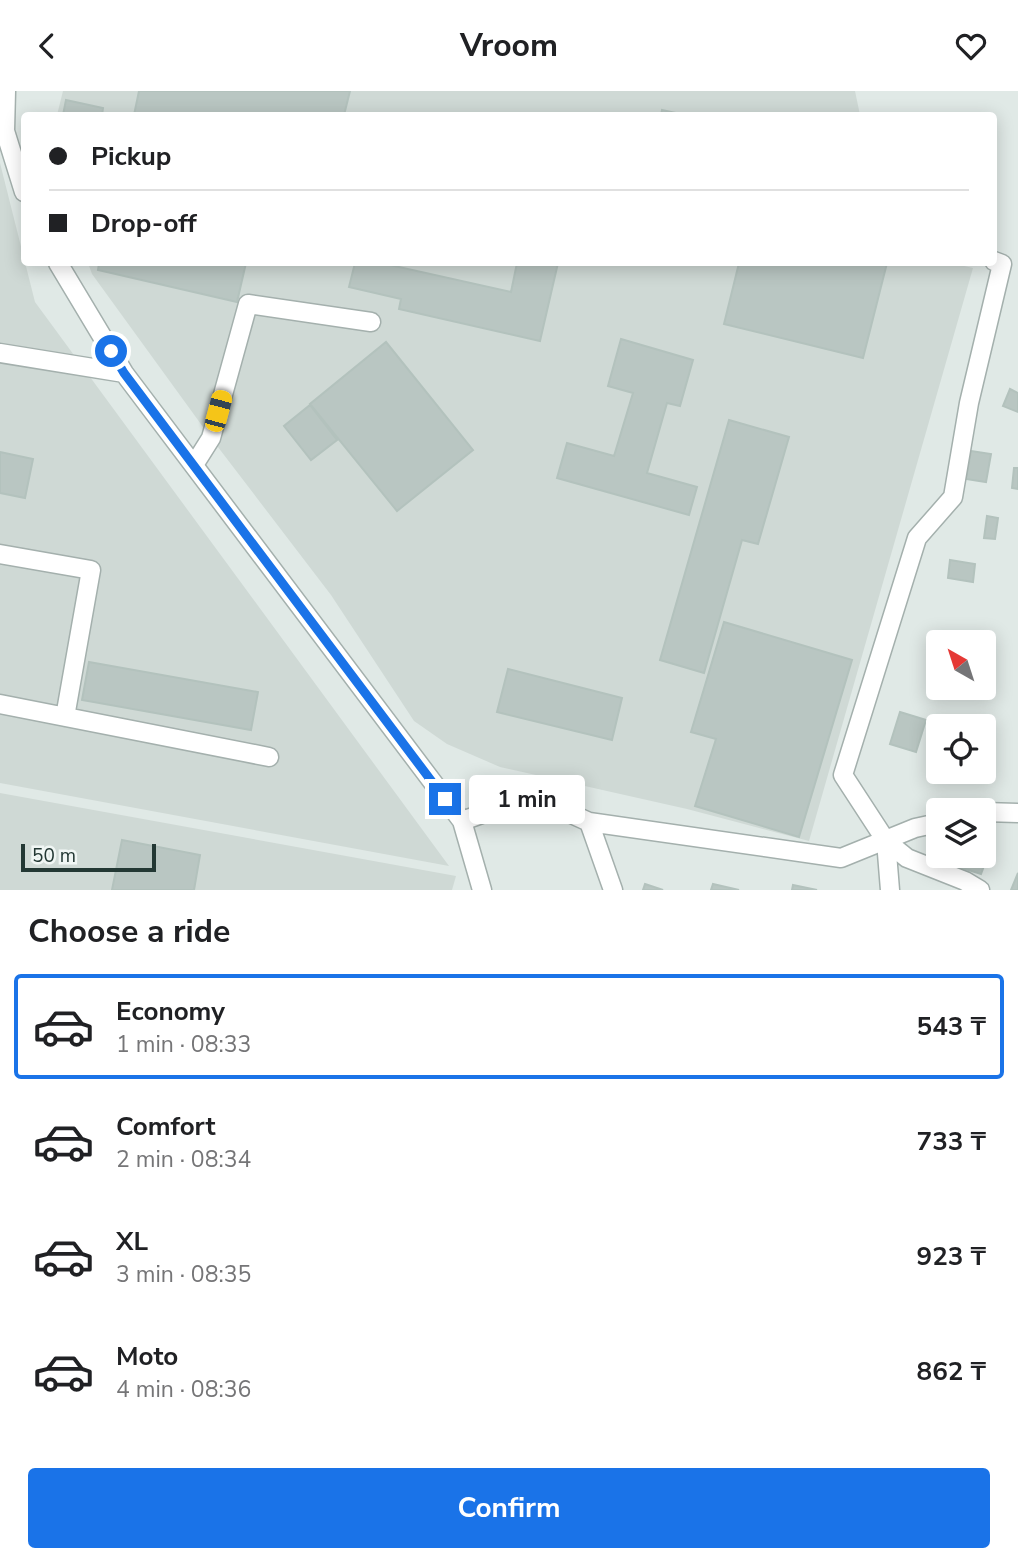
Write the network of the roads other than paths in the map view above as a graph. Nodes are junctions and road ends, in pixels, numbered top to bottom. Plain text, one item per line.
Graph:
1 (6, 91) edge
2 (21, 183) edge
3 (997, 262) edge
4 (60, 266) edge
5 (371, 322) dead end
6 (0, 353) edge
7 (124, 373) junction
8 (194, 465) junction
9 (0, 554) edge
10 (0, 704) edge
11 (65, 717) junction
12 (270, 757) dead end
13 (996, 812) edge
14 (1018, 813) edge
15 (462, 821) junction
16 (589, 822) junction
17 (926, 827) edge
18 (886, 841) junction
19 (482, 890) edge
20 (613, 890) edge
21 (890, 890) edge
22 (980, 890) edge

1 - 2 street
3 - 18 street
4 - 7 street
5 - 8 street
6 - 7 street
7 - 8 street
8 - 15 street
9 - 11 street
10 - 11 street
11 - 12 street
13 - 14 street
15 - 16 street
15 - 19 street
16 - 18 street
16 - 20 street
17 - 18 street
18 - 21 street
18 - 22 street

